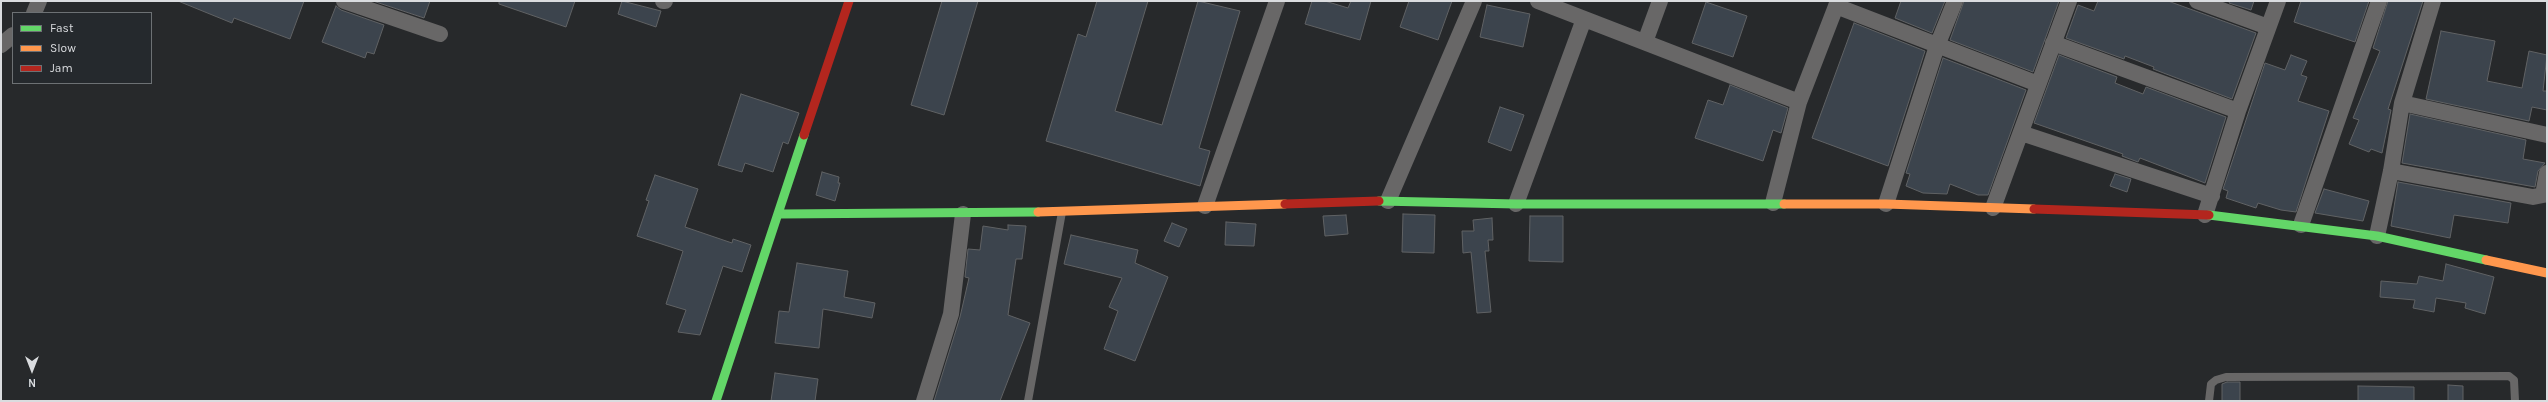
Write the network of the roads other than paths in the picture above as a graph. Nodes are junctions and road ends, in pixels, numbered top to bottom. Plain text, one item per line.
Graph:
1 (39, 1) edge
2 (344, 1) edge
3 (849, 1) edge
4 (1277, 1) edge
5 (1474, 1) edge
6 (1538, 1) edge
7 (1660, 1) edge
8 (1955, 1) edge
9 (2069, 1) edge
10 (2197, 1) edge
11 (2278, 1) edge
12 (2379, 1) edge
13 (2433, 1) edge
14 (1837, 3) edge
15 (34, 12) edge
16 (1584, 19) junction
17 (2268, 27) junction
18 (440, 34) dead end
19 (12, 37) edge
20 (1645, 42) junction
21 (2053, 43) junction
22 (1, 45) edge
23 (1937, 46) junction
24 (2038, 84) junction
25 (1799, 102) junction
26 (2402, 103) junction
27 (2238, 111) junction
28 (2021, 133) junction
29 (2547, 135) edge
30 (2391, 171) junction
31 (2547, 173) edge
32 (2545, 195) edge
33 (2212, 196) junction
34 (1388, 200) junction
35 (1773, 203) junction
36 (1516, 204) junction
37 (1886, 204) junction
38 (1204, 206) junction
39 (1993, 208) junction
40 (1062, 212) junction
41 (780, 214) junction
42 (963, 214) junction
43 (2205, 215) junction
44 (2301, 225) junction
45 (2377, 236) junction
46 (2547, 273) edge
47 (716, 401) edge
48 (924, 401) edge
49 (1028, 401) edge
50 (2209, 401) edge
51 (2515, 401) edge

1 - 15 street
2 - 18 street
3 - 41 street
4 - 38 street
5 - 34 street
6 - 16 street
7 - 20 street
8 - 23 street
9 - 21 street
10 - 17 street
11 - 17 street
12 - 44 street
13 - 26 street
14 - 23 street
14 - 25 street
16 - 20 street
16 - 36 street
17 - 27 street
19 - 22 street
20 - 25 street
21 - 24 street
21 - 27 street
23 - 24 street
23 - 37 street
24 - 28 street
25 - 35 street
26 - 29 street
26 - 30 street
27 - 33 street
28 - 33 street
28 - 39 street
30 - 32 street
30 - 45 street
31 - 32 street
33 - 43 street
34 - 36 street
34 - 38 street
35 - 36 street
35 - 37 street
37 - 39 street
38 - 40 street
39 - 43 street
40 - 42 street
40 - 49 lane
41 - 42 street
41 - 47 street
42 - 48 street
43 - 44 street
44 - 45 street
45 - 46 street
50 - 51 lane

